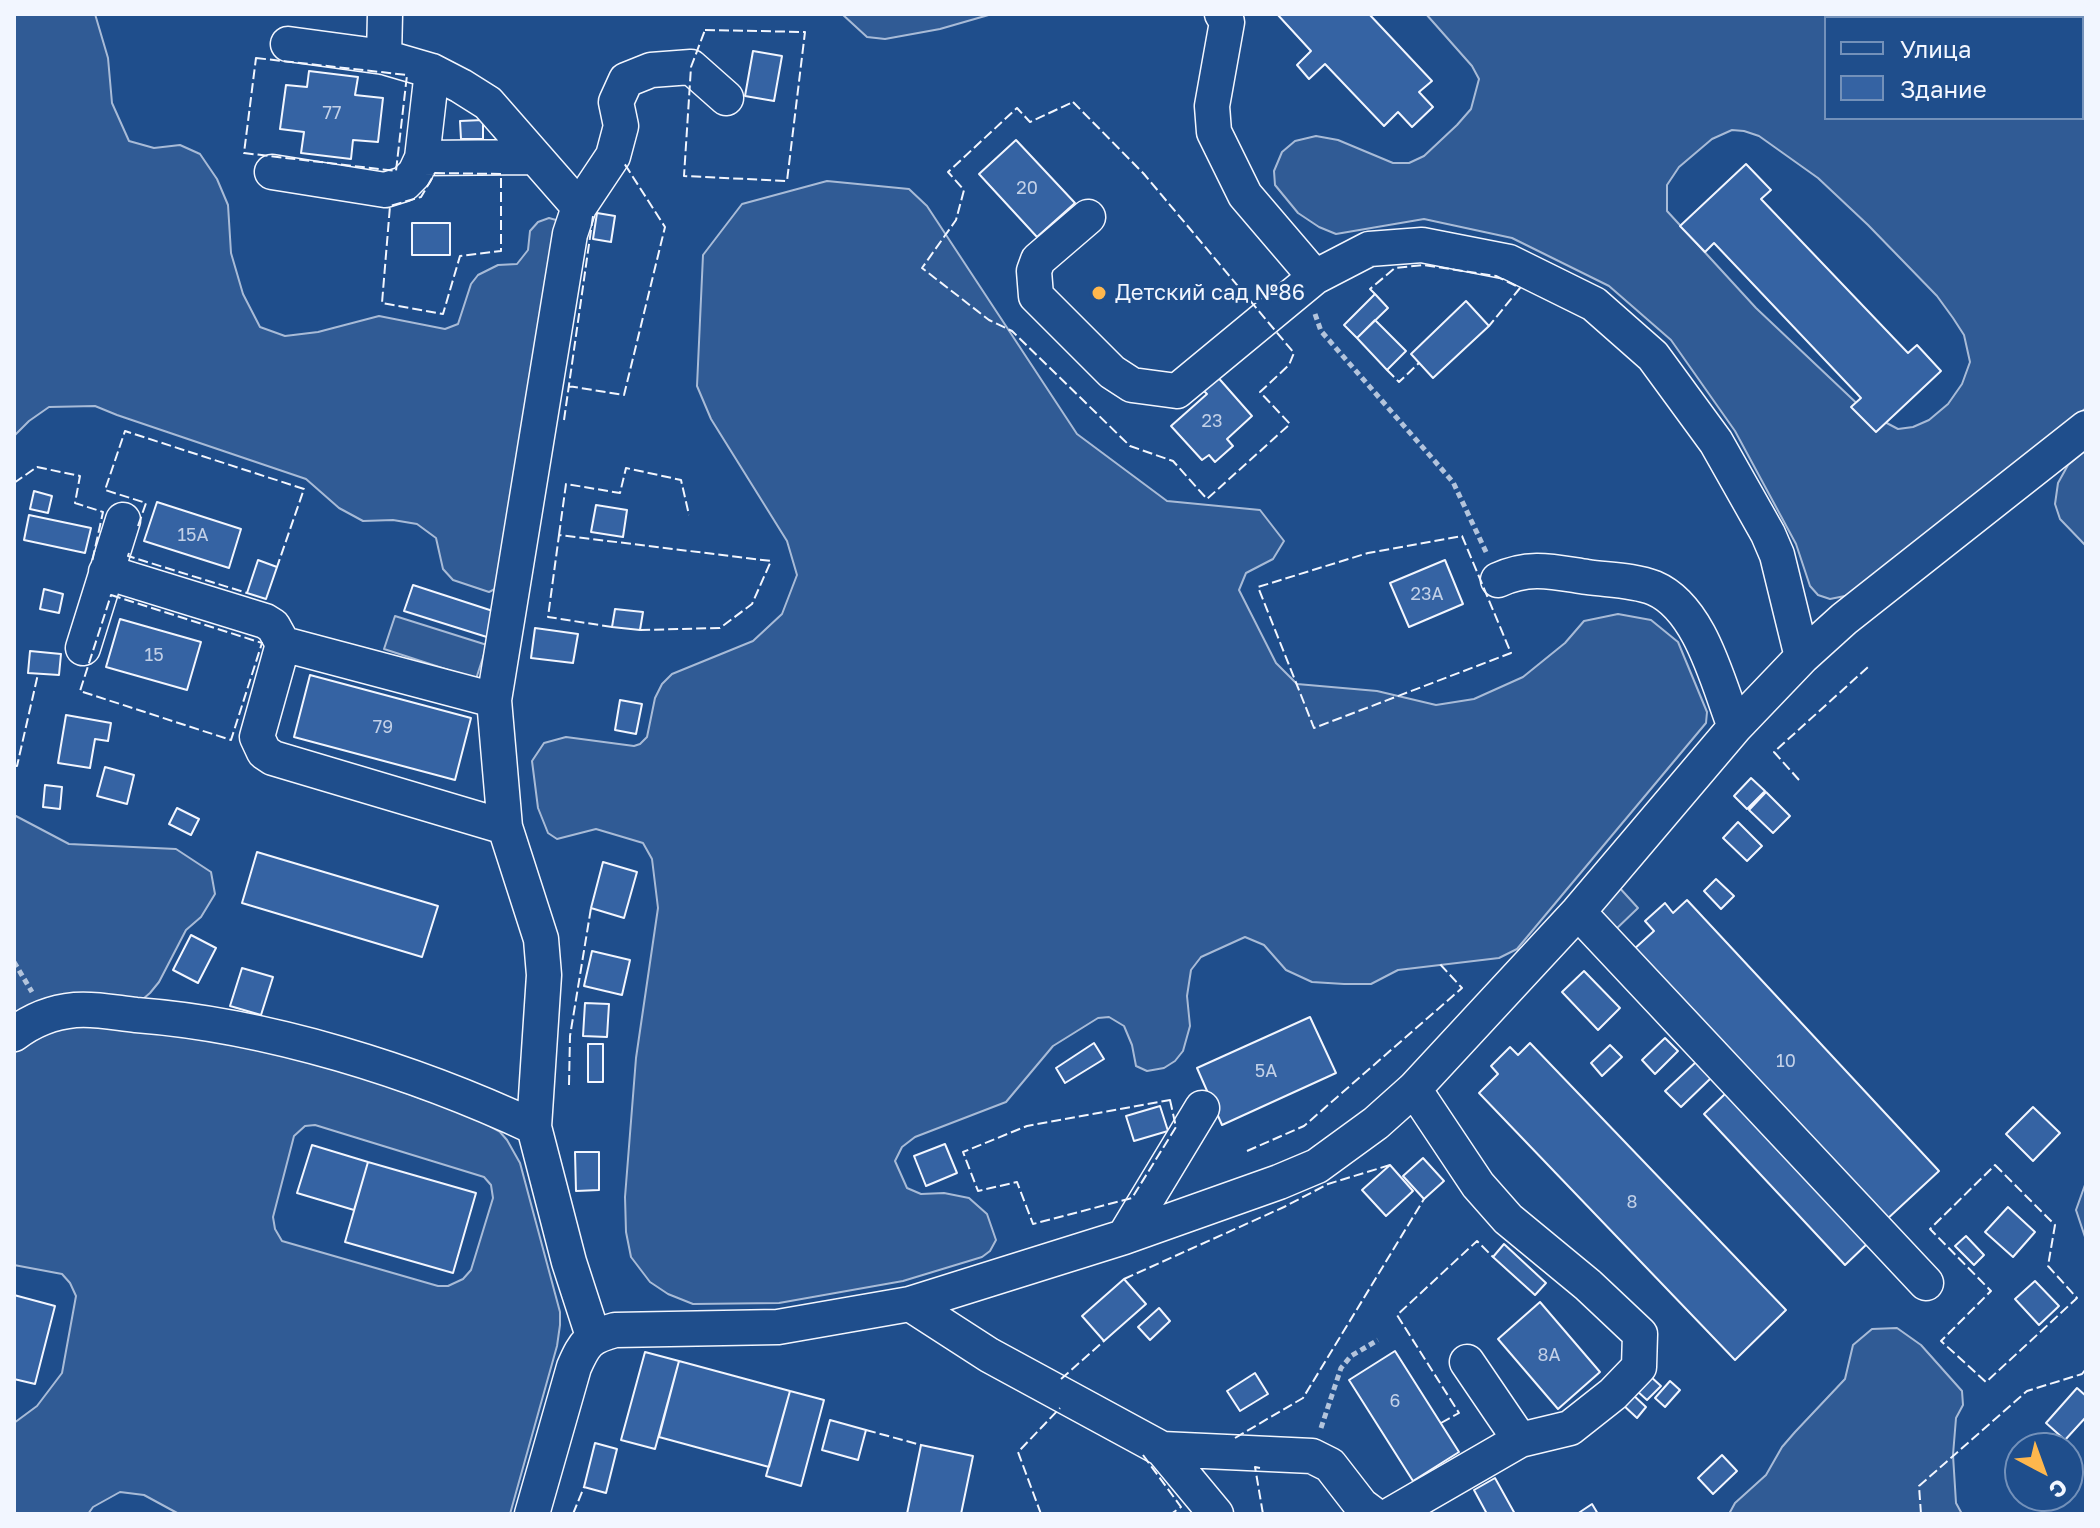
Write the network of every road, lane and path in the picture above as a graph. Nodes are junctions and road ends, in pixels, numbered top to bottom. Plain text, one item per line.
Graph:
1 (385, 14) edge
2 (1222, 14) edge
3 (288, 44) dead end
4 (384, 57) junction
5 (432, 71) junction
6 (726, 98) dead end
7 (535, 157) junction
8 (422, 158) junction
9 (272, 172) dead end
10 (579, 207) junction
11 (1088, 217) dead end
12 (1315, 277) junction
13 (2086, 428) edge
14 (123, 520) dead end
15 (106, 572) junction
16 (1498, 580) joint
17 (283, 644) junction
18 (83, 648) dead end
19 (1802, 657) junction
20 (494, 700) junction
21 (1735, 727) junction
22 (505, 827) junction
23 (1578, 912) junction
24 (14, 1034) edge
25 (1414, 1089) junction
26 (1202, 1108) dead end
27 (534, 1127) junction
28 (1124, 1237) junction
29 (1926, 1283) dead end
30 (910, 1304) junction
31 (593, 1336) junction
32 (1378, 1340) dead end
33 (1467, 1362) dead end
34 (1520, 1440) junction
35 (1162, 1449) junction
36 (1312, 1456) junction
37 (532, 1514) edge
38 (1216, 1514) edge
39 (1373, 1514) edge
40 (1392, 1514) edge

1 - 4 street
2 - 12 street
3 - 4 street
4 - 5 street
5 - 7 street
5 - 8 street
6 - 10 street
7 - 8 street
7 - 10 street
8 - 9 street
10 - 20 street
11 - 12 street
12 - 16 path
12 - 19 street
13 - 19 street
14 - 15 street
15 - 17 street
15 - 18 street
16 - 21 street
17 - 20 street
17 - 22 street
19 - 21 street
20 - 22 street
21 - 23 street
22 - 27 street
23 - 25 street
23 - 29 street
24 - 27 street
25 - 28 street
25 - 34 street
26 - 28 street
27 - 31 street
28 - 30 street
30 - 31 street
30 - 35 street
31 - 37 street
32 - 36 path
33 - 34 street
34 - 40 street
35 - 36 street
35 - 38 street
36 - 39 street

